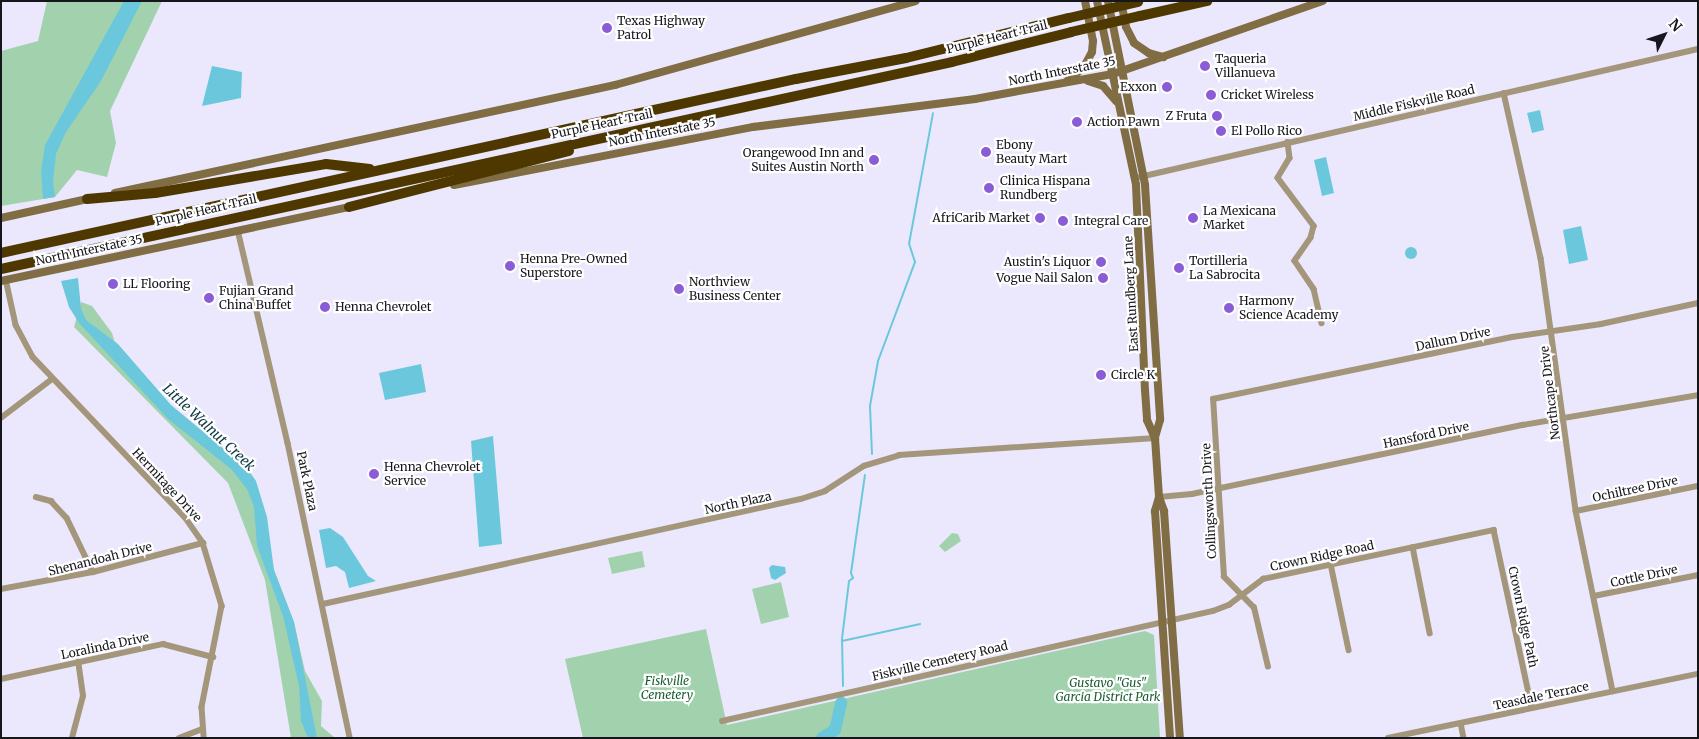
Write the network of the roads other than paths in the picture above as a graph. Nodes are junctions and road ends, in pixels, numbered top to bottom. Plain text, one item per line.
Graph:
1 (915, 1) edge
2 (1085, 1) edge
3 (1097, 1) edge
4 (1108, 1) edge
5 (1121, 1) edge
6 (1207, 1) edge
7 (1323, 1) edge
8 (1140, 2) edge
9 (904, 3) edge
10 (1698, 49) edge
11 (1163, 57) junction
12 (1122, 72) junction
13 (1112, 74) junction
14 (1083, 80) junction
15 (1065, 82) junction
16 (1504, 93) junction
17 (1118, 103) junction
18 (629, 132) junction
19 (1288, 142) junction
20 (378, 170) junction
21 (1139, 177) junction
22 (87, 199) junction
23 (350, 207) junction
24 (1, 218) edge
25 (238, 230) junction
26 (1, 253) edge
27 (1, 269) edge
28 (4, 280) edge
29 (1698, 303) edge
30 (1322, 323) dead end
31 (1552, 331) junction
32 (52, 380) junction
33 (1698, 395) edge
34 (1213, 399) joint
35 (1, 418) edge
36 (1562, 419) junction
37 (1155, 438) junction
38 (1698, 486) edge
39 (1218, 488) junction
40 (36, 497) dead end
41 (1159, 497) junction
42 (1576, 511) junction
43 (1494, 530) joint
44 (203, 543) junction
45 (1412, 547) junction
46 (1331, 564) junction
47 (93, 572) junction
48 (1698, 575) edge
49 (1, 589) edge
50 (1243, 593) junction
51 (1594, 596) junction
52 (323, 604) junction
53 (1171, 619) junction
54 (1162, 621) junction
55 (1430, 633) dead end
56 (1349, 650) dead end
57 (213, 657) junction
58 (78, 662) junction
59 (1268, 667) dead end
60 (1698, 674) edge
61 (1, 679) edge
62 (1613, 691) junction
63 (1532, 708) junction
64 (722, 721) dead end
65 (1461, 723) junction
66 (202, 729) junction
67 (72, 738) edge
68 (179, 738) edge
69 (204, 738) edge
70 (350, 738) edge
71 (1170, 738) edge
72 (1180, 738) edge
73 (1388, 738) edge
74 (1464, 738) edge

1 - 9 main road
2 - 15 main road
3 - 13 main road, East Rundberg Lane
4 - 12 main road, East Rundberg Lane
5 - 11 main road
6 - 18 highway, Purple Heart Trail, bridge
7 - 11 main road, North Interstate 35
8 - 20 highway, Purple Heart Trail, bridge
9 - 22 main road
10 - 16 street, Middle Fiskville Road
11 - 12 main road, North Interstate 35
12 - 13 main road, North Interstate 35
12 - 21 main road, East Rundberg Lane
13 - 14 main road, North Interstate 35
13 - 17 main road, East Rundberg Lane
14 - 15 main road, North Interstate 35
14 - 17 main road
15 - 23 main road, North Interstate 35
16 - 19 street, Middle Fiskville Road
16 - 31 street, Northcape Drive
17 - 21 main road, East Rundberg Lane
18 - 23 highway
18 - 27 highway, Purple Heart Trail
19 - 21 street, Middle Fiskville Road
19 - 30 street
20 - 22 highway
20 - 26 highway, Purple Heart Trail
21 - 37 main road, East Rundberg Lane
21 - 37 main road, East Rundberg Lane
22 - 24 main road
23 - 25 main road, North Interstate 35
25 - 28 main road, North Interstate 35
25 - 52 street, Park Plaza
28 - 32 street, Hermitage Drive
29 - 31 street, Dallum Drive
31 - 34 street, Dallum Drive
31 - 36 street, Northcape Drive
32 - 35 street
32 - 44 street, Hermitage Drive
33 - 36 street, Hansford Drive
34 - 39 street, Collingsworth Drive
36 - 39 street, Hansford Drive
36 - 42 street, Northcape Drive
37 - 41 main road, East Rundberg Lane
37 - 52 street, North Plaza
38 - 42 street, Ochiltree Drive
39 - 41 street, Hansford Drive
39 - 50 street, Collingsworth Drive
40 - 47 street
41 - 53 main road, East Rundberg Lane
41 - 54 main road, East Rundberg Lane
42 - 51 street, Northcape Drive
43 - 45 street, Crown Ridge Road
43 - 63 street, Crown Ridge Path
44 - 47 street, Shenandoah Drive
44 - 57 street, Hermitage Drive
45 - 46 street, Crown Ridge Road
45 - 55 street
46 - 50 street, Crown Ridge Road
46 - 56 street
47 - 49 street, Shenandoah Drive
48 - 51 street, Cottle Drive
50 - 53 street, Crown Ridge Road
50 - 59 street, Collingsworth Drive
51 - 62 street, Northcape Drive
52 - 70 street, Park Plaza
53 - 54 street, Crown Ridge Road
53 - 72 main road, East Rundberg Lane
54 - 64 street, Fiskville Cemetery Road
54 - 71 main road, East Rundberg Lane
57 - 58 street, Loralinda Drive
57 - 66 street, Hermitage Drive
58 - 61 street, Loralinda Drive
58 - 67 street
60 - 62 street, Teasdale Terrace
62 - 63 street, Teasdale Terrace
63 - 65 street, Teasdale Terrace
65 - 73 street, Teasdale Terrace
65 - 74 street
66 - 68 street
66 - 69 street, Hermitage Drive

